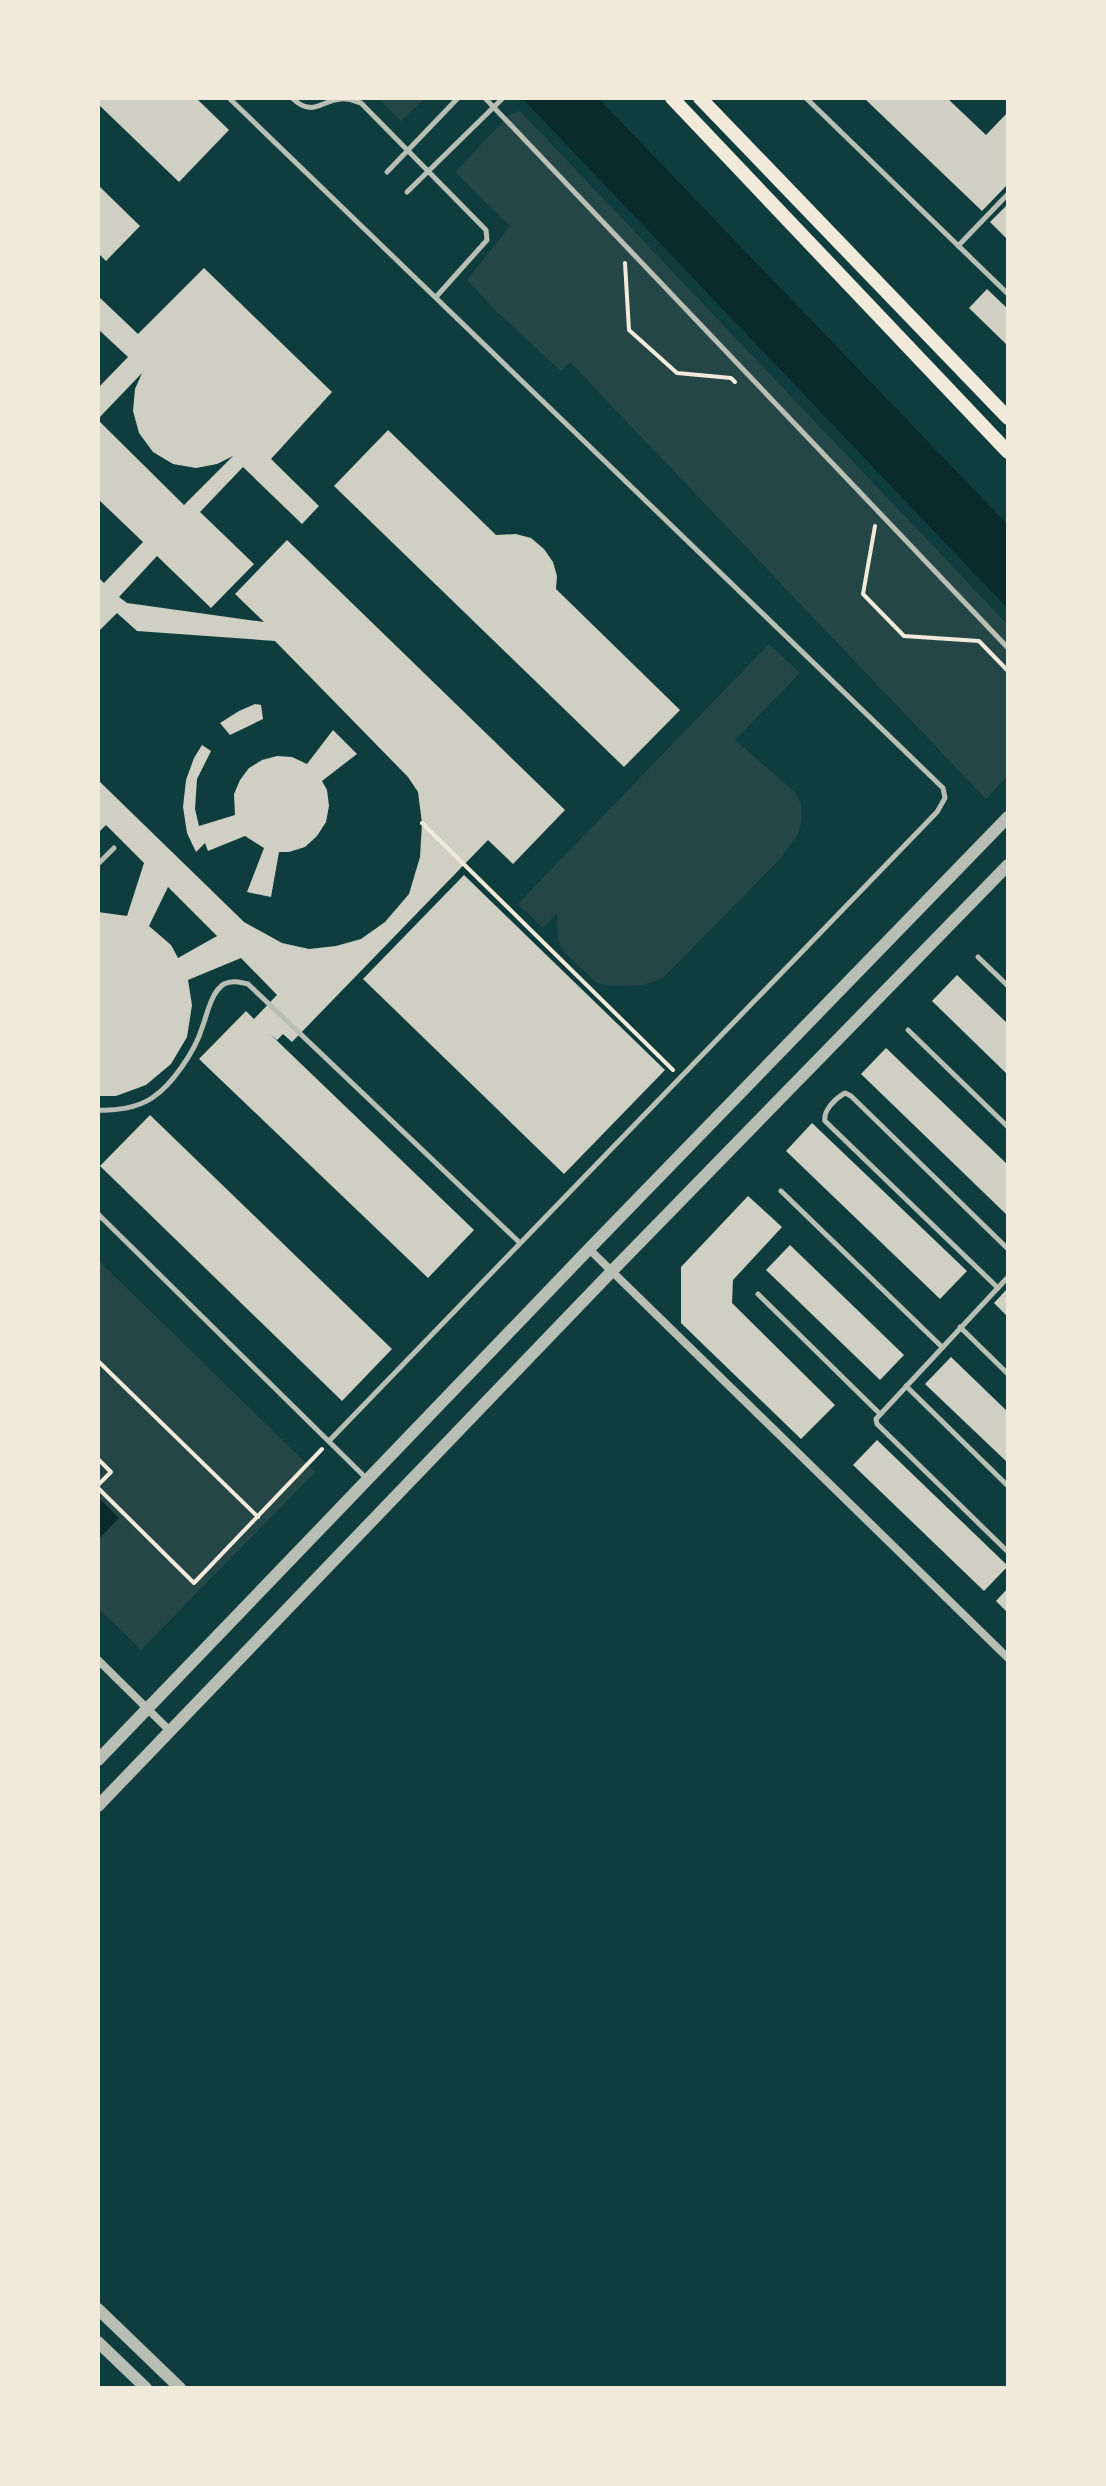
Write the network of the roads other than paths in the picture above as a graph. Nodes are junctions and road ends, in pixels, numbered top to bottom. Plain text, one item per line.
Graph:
1 (229, 98) edge
2 (292, 98) edge
3 (458, 98) edge
4 (485, 98) edge
5 (502, 98) edge
6 (672, 98) edge
7 (700, 98) edge
8 (806, 98) edge
9 (494, 107) junction
10 (408, 151) junction
11 (428, 171) junction
12 (387, 172) dead end
13 (407, 192) dead end
14 (1008, 194) edge
15 (958, 246) junction
16 (1008, 294) edge
17 (436, 297) junction
18 (1008, 418) edge
19 (1008, 452) edge
20 (1008, 648) edge
21 (1008, 817) edge
22 (114, 848) dead end
23 (98, 864) edge
24 (1008, 865) edge
25 (978, 957) dead end
26 (1008, 986) edge
27 (908, 1030) dead end
28 (98, 1110) edge
29 (1008, 1127) edge
30 (781, 1191) dead end
31 (98, 1214) edge
32 (520, 1243) junction
33 (589, 1249) junction
34 (1008, 1249) edge
35 (612, 1271) junction
36 (1008, 1277) edge
37 (998, 1288) junction
38 (758, 1294) dead end
39 (960, 1327) junction
40 (942, 1347) junction
41 (1008, 1374) edge
42 (906, 1386) junction
43 (879, 1413) junction
44 (329, 1441) junction
45 (367, 1479) junction
46 (1008, 1486) edge
47 (1008, 1552) edge
48 (1008, 1658) edge
49 (98, 1660) edge
50 (147, 1709) junction
51 (170, 1731) junction
52 (98, 1760) edge
53 (98, 1806) edge
54 (98, 2309) edge
55 (98, 2342) edge
56 (146, 2388) edge
57 (180, 2388) edge

1 - 17 lane
2 - 10 lane
3 - 10 lane
4 - 9 lane
5 - 9 lane
6 - 19 main road
7 - 18 main road
8 - 15 lane
9 - 11 lane
9 - 20 lane
10 - 11 lane
10 - 12 lane
11 - 13 lane
11 - 17 lane
14 - 15 lane
15 - 16 lane
17 - 32 lane
21 - 33 street
22 - 23 lane
24 - 35 street
25 - 26 lane
27 - 29 lane
28 - 32 lane
30 - 40 lane
31 - 44 lane
32 - 44 lane
33 - 35 street
33 - 45 street
34 - 37 lane
35 - 48 street
35 - 51 street
36 - 37 lane
37 - 39 lane
38 - 43 lane
39 - 40 lane
39 - 41 lane
40 - 42 lane
42 - 43 lane
42 - 46 lane
43 - 47 lane
44 - 45 lane
45 - 50 street
49 - 50 street
50 - 51 street
50 - 52 street
51 - 53 street
54 - 57 street
55 - 56 street

